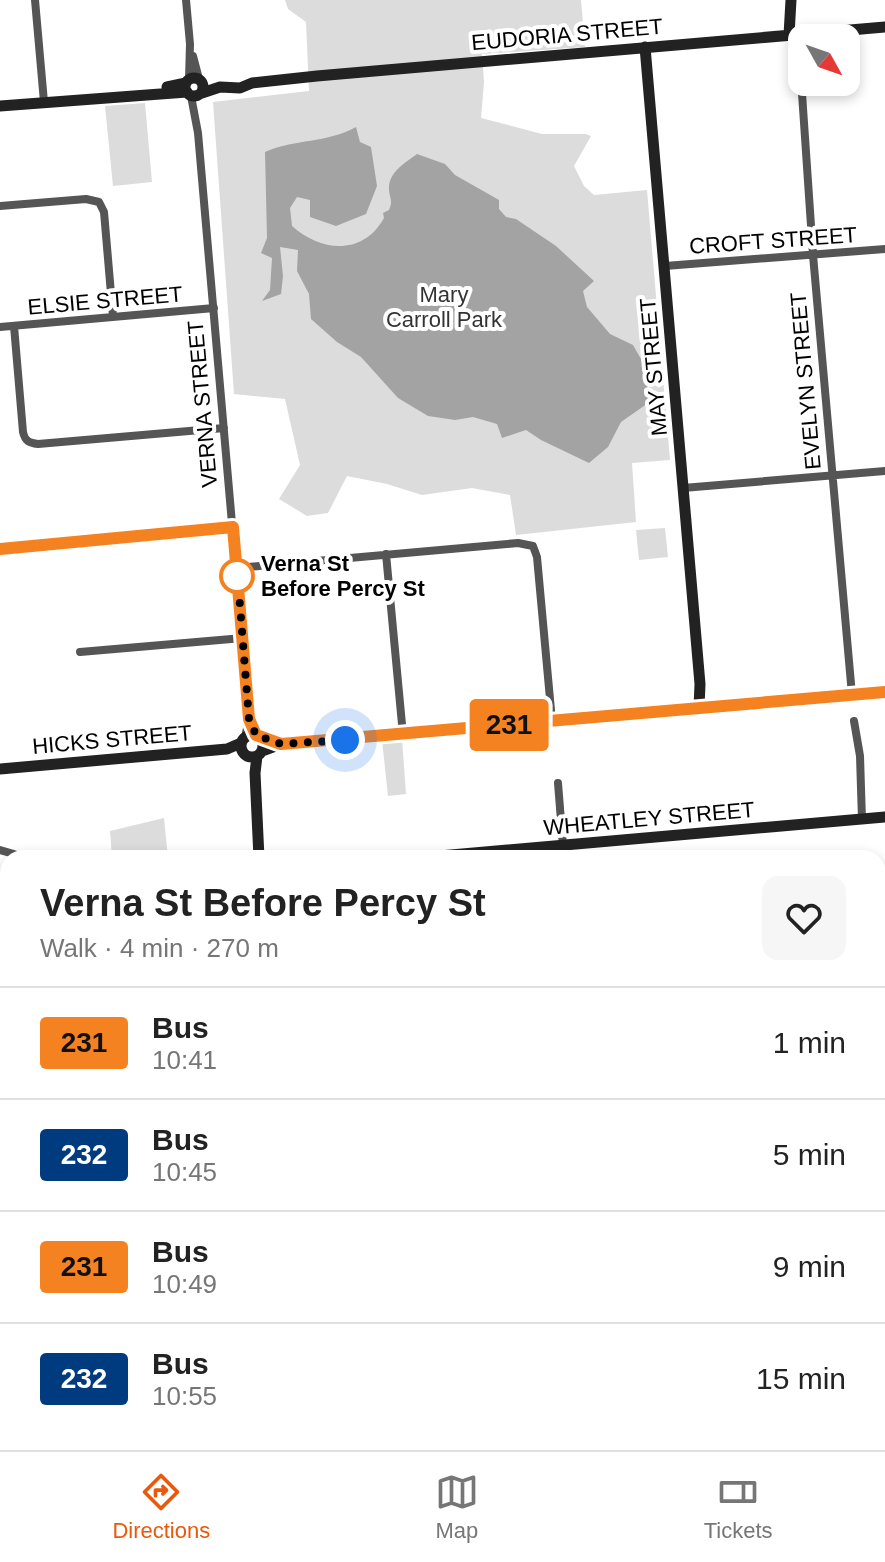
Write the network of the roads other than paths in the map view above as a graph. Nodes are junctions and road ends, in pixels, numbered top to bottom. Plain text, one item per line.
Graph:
1 (35, 0) edge
2 (186, 0) edge
3 (885, 27) edge
4 (860, 29) edge
5 (788, 35) edge
6 (645, 47) junction
7 (194, 87) junction
8 (802, 96) edge
9 (44, 102) junction
10 (0, 106) edge
11 (0, 206) edge
12 (885, 249) edge
13 (813, 255) junction
14 (665, 266) junction
15 (214, 308) junction
16 (113, 317) junction
17 (14, 326) junction
18 (0, 327) edge
19 (224, 428) junction
20 (885, 471) edge
21 (832, 476) junction
22 (683, 488) junction
23 (233, 527) junction
24 (0, 549) edge
25 (386, 554) junction
26 (237, 568) junction
27 (243, 638) junction
28 (80, 652) dead end
29 (885, 692) edge
30 (852, 695) junction
31 (703, 708) junction
32 (552, 721) junction
33 (854, 721) dead end
34 (403, 735) junction
35 (251, 746) junction
36 (0, 769) edge
37 (558, 783) dead end
38 (885, 817) edge
39 (862, 820) junction
40 (259, 844) junction
41 (563, 846) junction
42 (259, 850) edge
43 (262, 850) edge
44 (514, 850) edge

1 - 9 street
2 - 7 street, VERNA STREET
3 - 4 street, EUDORIA STREET
5 - 6 street, EUDORIA STREET
6 - 7 street, EUDORIA STREET
6 - 14 street, MAY STREET
7 - 9 street, EUDORIA STREET
7 - 15 street, VERNA STREET
8 - 13 street, EVELYN STREET
9 - 10 street, EUDORIA STREET
11 - 16 street
12 - 13 street, CROFT STREET
13 - 14 street, CROFT STREET
13 - 21 street, EVELYN STREET
14 - 22 street, MAY STREET
15 - 16 street, ELSIE STREET
15 - 19 street, VERNA STREET
16 - 17 street, ELSIE STREET
17 - 18 street, ELSIE STREET
17 - 19 street
19 - 23 street, VERNA STREET
20 - 21 street
21 - 22 street
21 - 30 street, EVELYN STREET
22 - 31 street, MAY STREET
23 - 24 street
23 - 26 street, VERNA STREET
25 - 26 street
25 - 32 street
25 - 34 street
26 - 27 street, VERNA STREET
27 - 28 street
27 - 35 street, VERNA STREET
29 - 30 street
30 - 31 street
31 - 32 street
32 - 34 street
33 - 39 street
34 - 35 street
35 - 36 street, HICKS STREET
35 - 40 street, VERNA STREET
37 - 41 street
38 - 39 street, WHEATLEY STREET
39 - 41 street, WHEATLEY STREET
40 - 42 street, VERNA STREET
40 - 43 street, VERNA STREET
41 - 44 street, WHEATLEY STREET

